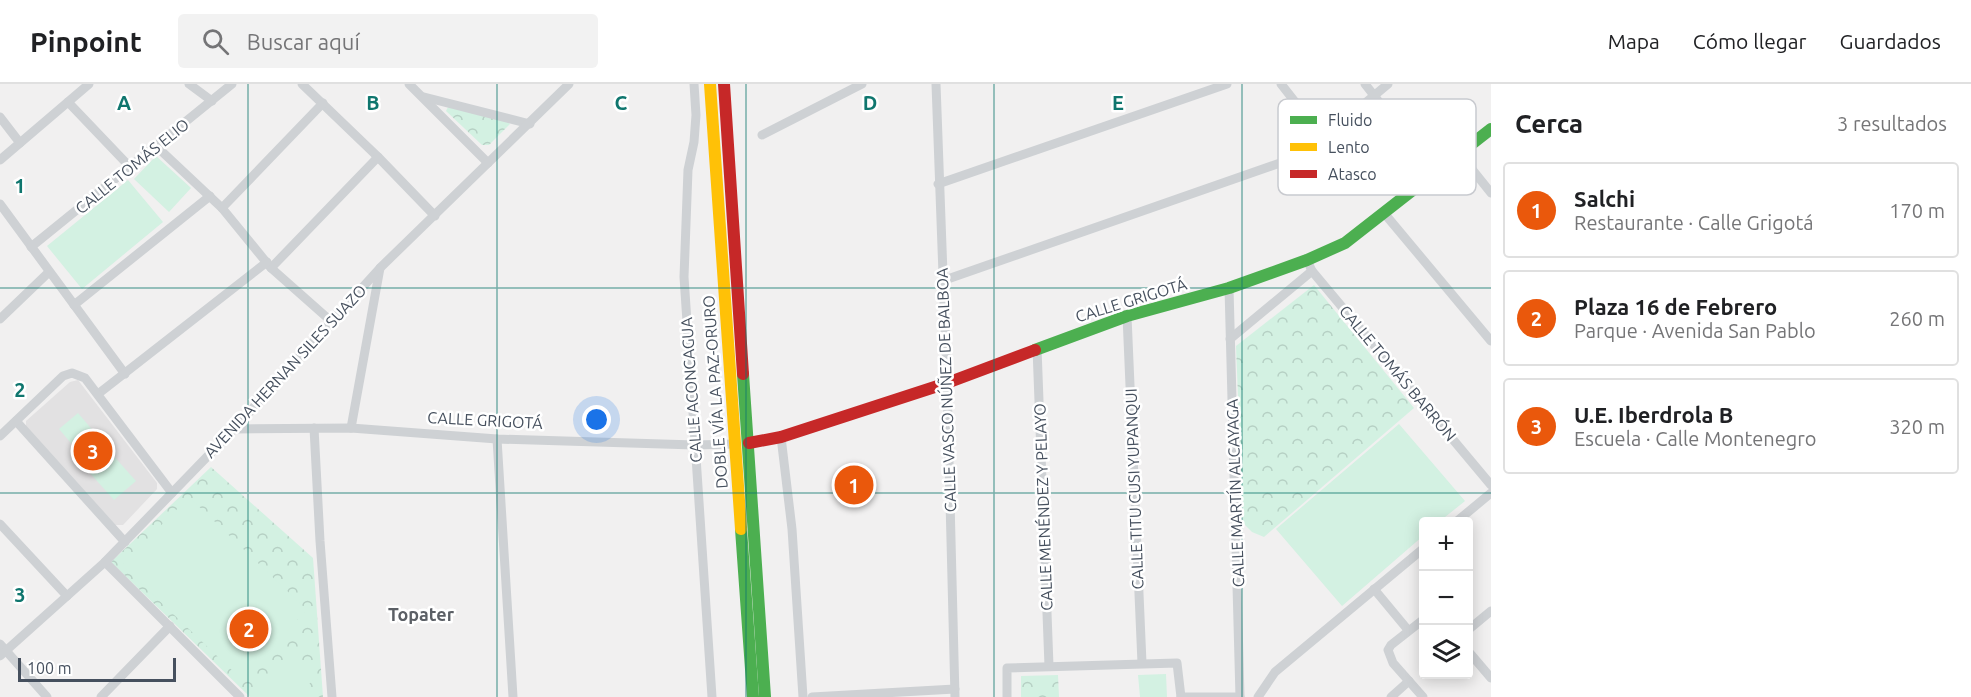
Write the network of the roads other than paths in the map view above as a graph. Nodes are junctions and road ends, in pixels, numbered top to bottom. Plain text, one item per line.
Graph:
1 (90, 84) edge
2 (189, 84) edge
3 (232, 84) edge
4 (303, 84) edge
5 (409, 84) edge
6 (569, 84) edge
7 (694, 84) edge
8 (710, 84) edge
9 (724, 84) edge
10 (862, 84) edge
11 (936, 84) edge
12 (1227, 84) edge
13 (1281, 84) edge
14 (1365, 84) edge
15 (1388, 84) edge
16 (1374, 95) junction
17 (422, 97) junction
18 (1293, 99) edge
19 (1369, 99) edge
20 (1377, 99) edge
21 (212, 101) junction
22 (68, 102) junction
23 (323, 103) junction
24 (0, 117) edge
25 (530, 123) junction
26 (1491, 129) edge
27 (762, 135) dead end
28 (1476, 140) edge
29 (20, 143) junction
30 (156, 146) junction
31 (378, 157) junction
32 (0, 160) edge
33 (488, 163) junction
34 (1278, 164) edge
35 (130, 167) junction
36 (1476, 174) edge
37 (938, 184) junction
38 (1491, 193) edge
39 (1408, 195) edge
40 (210, 196) junction
41 (1, 207) edge
42 (222, 208) junction
43 (1384, 213) junction
44 (435, 216) junction
45 (31, 247) junction
46 (269, 265) junction
47 (1310, 266) junction
48 (381, 267) junction
49 (49, 272) junction
50 (942, 281) junction
51 (1229, 288) junction
52 (74, 305) junction
53 (1127, 316) junction
54 (0, 319) edge
55 (332, 322) junction
56 (1230, 339) junction
57 (1491, 341) edge
58 (1037, 348) junction
59 (125, 374) junction
60 (947, 383) junction
61 (98, 394) junction
62 (15, 422) junction
63 (314, 428) junction
64 (351, 428) junction
65 (234, 429) junction
66 (0, 436) edge
67 (781, 437) junction
68 (497, 439) junction
69 (749, 443) junction
70 (735, 444) junction
71 (694, 445) junction
72 (1491, 485) edge
73 (172, 493) junction
74 (1491, 493) edge
75 (1462, 517) edge
76 (0, 524) edge
77 (125, 542) junction
78 (1419, 552) edge
79 (105, 562) junction
80 (1374, 589) junction
81 (67, 596) junction
82 (1491, 611) edge
83 (1419, 622) edge
84 (170, 626) junction
85 (1473, 626) edge
86 (1408, 630) junction
87 (2, 650) edge
88 (1473, 657) edge
89 (1142, 663) junction
90 (1049, 666) junction
91 (1491, 678) edge
92 (1409, 681) junction
93 (955, 693) edge
94 (236, 696) edge
95 (47, 697) edge
96 (101, 697) edge
97 (332, 697) edge
98 (513, 697) edge
99 (712, 697) edge
100 (753, 697) edge
101 (765, 697) edge
102 (803, 697) edge
103 (812, 697) edge
104 (1007, 697) edge
105 (1181, 697) edge
106 (1240, 697) edge
107 (1258, 697) edge
108 (1391, 697) edge
109 (1423, 697) edge

1 - 22 street
2 - 21 street
3 - 21 street, CALLE TOMÁS ELIO
4 - 23 street
5 - 17 street
6 - 25 street, AVENIDA HERNAN SILES SUAZO
7 - 71 street, CALLE ACONCAGUA
8 - 70 main road, DOBLE VÍA LA PAZ-ORURO
9 - 69 main road, DOBLE VÍA LA PAZ-ORURO
10 - 27 street
11 - 37 street, CALLE VASCO NÚÑEZ DE BALBOA
12 - 37 street
13 - 18 street
14 - 16 street
15 - 16 street
16 - 19 street
16 - 20 street
17 - 25 street
17 - 33 street
21 - 30 street, CALLE TOMÁS ELIO
22 - 29 street
22 - 35 street
23 - 31 street
23 - 42 street
24 - 29 street
25 - 33 street, AVENIDA HERNAN SILES SUAZO
26 - 28 main road, CALLE GRIGOTÁ
29 - 32 street
30 - 35 street, CALLE TOMÁS ELIO
30 - 40 street
31 - 44 street
31 - 46 street
33 - 44 street, AVENIDA HERNAN SILES SUAZO
34 - 50 street
35 - 45 street, CALLE TOMÁS ELIO
36 - 38 street
37 - 50 street, CALLE VASCO NÚÑEZ DE BALBOA
39 - 43 main road, CALLE GRIGOTÁ
40 - 42 street
40 - 52 street
41 - 45 street
42 - 46 street
43 - 47 main road, CALLE GRIGOTÁ
43 - 57 street
44 - 48 street, AVENIDA HERNAN SILES SUAZO
45 - 49 street
46 - 55 street
46 - 59 street
47 - 51 main road, CALLE GRIGOTÁ
47 - 56 street
47 - 72 street, CALLE TOMÁS BARRÓN
48 - 55 street, AVENIDA HERNAN SILES SUAZO
48 - 64 street
49 - 52 street
49 - 54 street
50 - 60 street, CALLE VASCO NÚÑEZ DE BALBOA
51 - 53 main road, CALLE GRIGOTÁ
51 - 56 street, CALLE MARTÍN ALCAYAGA
52 - 59 street
53 - 58 main road, CALLE GRIGOTÁ
53 - 89 street, CALLE TITU CUSI YUPANQUI
55 - 65 street, AVENIDA HERNAN SILES SUAZO
56 - 106 street, CALLE MARTÍN ALCAYAGA
58 - 60 main road, CALLE GRIGOTÁ
58 - 90 street, CALLE MENÉNDEZ Y PELAYO
59 - 61 street
60 - 67 main road, CALLE GRIGOTÁ
60 - 93 street, CALLE VASCO NÚÑEZ DE BALBOA
61 - 62 street
61 - 73 street
62 - 66 street
62 - 77 street
63 - 64 street, CALLE GRIGOTÁ
63 - 65 street, CALLE GRIGOTÁ
63 - 97 street
64 - 68 street, CALLE GRIGOTÁ
65 - 73 street, AVENIDA HERNAN SILES SUAZO
67 - 69 main road, CALLE GRIGOTÁ
67 - 102 street
68 - 71 street, CALLE GRIGOTÁ
68 - 98 street
69 - 101 main road, DOBLE VÍA LA PAZ-ORURO
70 - 71 street, CALLE GRIGOTÁ
70 - 100 main road, DOBLE VÍA LA PAZ-ORURO
71 - 99 street, CALLE ACONCAGUA
73 - 77 street, AVENIDA HERNAN SILES SUAZO
74 - 75 street
76 - 81 street
77 - 79 street, AVENIDA HERNAN SILES SUAZO
78 - 80 street
79 - 81 street, AVENIDA HERNAN SILES SUAZO
79 - 84 street
80 - 86 street
80 - 107 street
81 - 87 street, AVENIDA HERNAN SILES SUAZO
82 - 85 street
83 - 86 street
84 - 94 street
84 - 96 street
86 - 92 street
87 - 95 street
88 - 91 street
89 - 90 street
89 - 105 street
90 - 104 street
92 - 108 street
92 - 109 street
93 - 103 street
105 - 106 street

